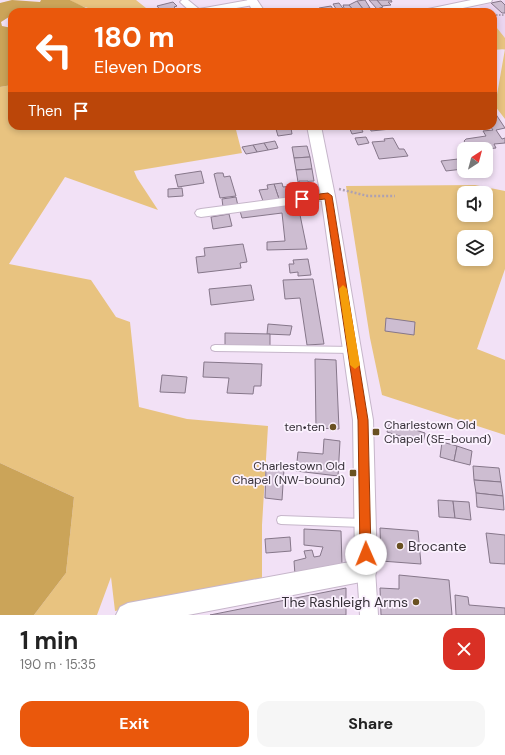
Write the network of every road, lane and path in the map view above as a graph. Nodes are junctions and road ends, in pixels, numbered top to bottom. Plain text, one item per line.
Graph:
1 (487, 0) edge
2 (252, 1) edge
3 (185, 2) dead end
4 (193, 8) edge
5 (218, 8) edge
6 (448, 8) edge
7 (315, 130) edge
8 (327, 192) junction
9 (395, 196) dead end
10 (201, 213) dead end
11 (215, 348) dead end
12 (353, 350) junction
13 (280, 520) dead end
14 (365, 523) junction
15 (366, 570) junction
16 (128, 615) edge
17 (370, 615) edge

1 - 6 street
2 - 5 street
3 - 4 street
7 - 8 street
8 - 9 path
8 - 10 street
8 - 12 street
11 - 12 lane
12 - 14 street
13 - 14 lane
14 - 15 street
15 - 16 street
15 - 17 street

